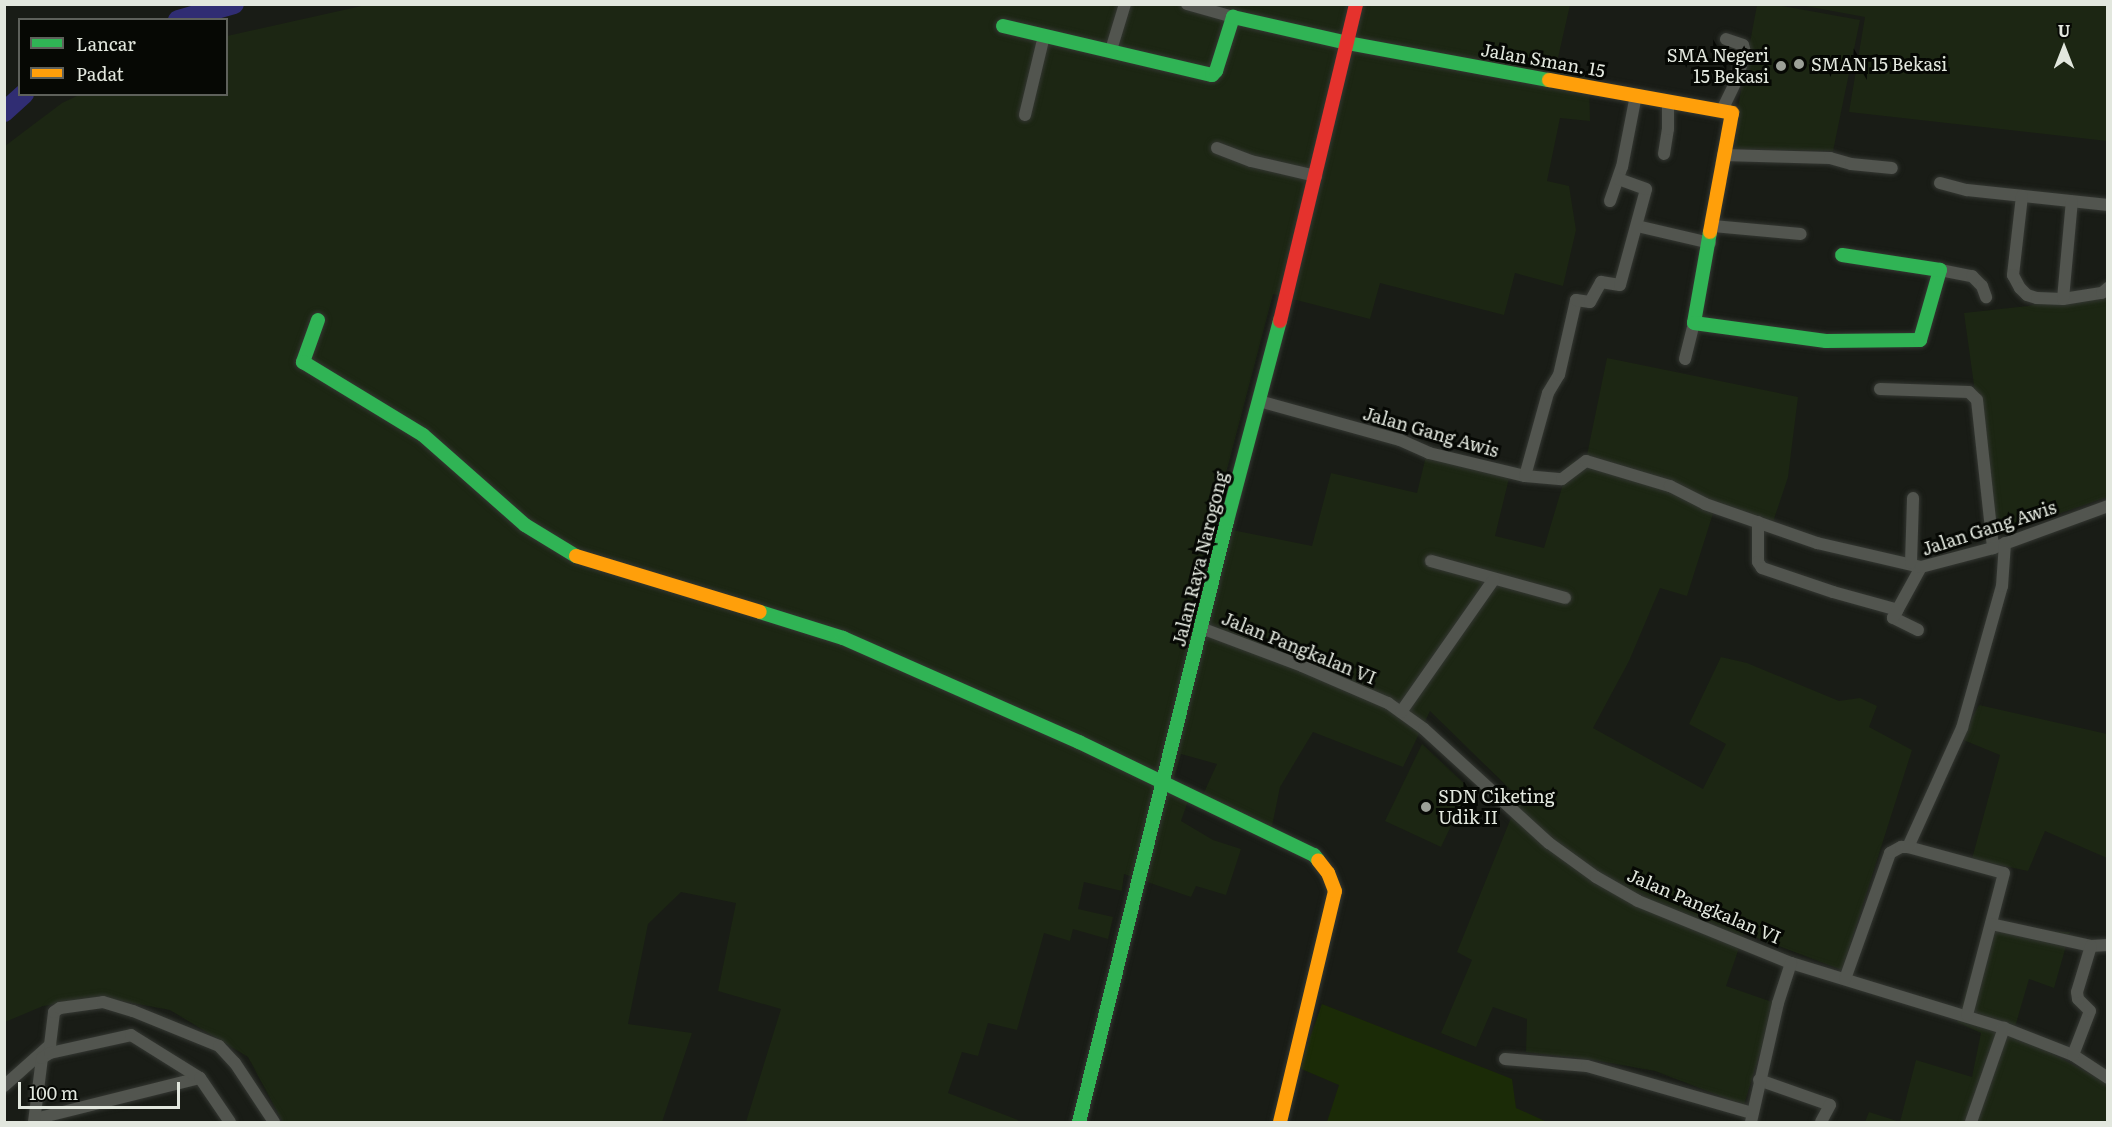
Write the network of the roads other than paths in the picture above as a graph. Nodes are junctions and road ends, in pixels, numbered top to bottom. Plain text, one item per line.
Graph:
1 (1125, 4) edge
2 (1187, 4) edge
3 (1356, 4) edge
4 (1233, 16) junction
5 (1003, 26) dead end
6 (1044, 36) junction
7 (1726, 39) dead end
8 (1347, 44) junction
9 (1111, 51) junction
10 (1636, 95) junction
11 (1668, 101) junction
12 (1727, 111) junction
13 (1025, 116) dead end
14 (1216, 148) dead end
15 (1664, 154) dead end
16 (1723, 155) junction
17 (1892, 168) dead end
18 (1316, 176) junction
19 (1619, 179) junction
20 (1940, 183) dead end
21 (2022, 196) junction
22 (1610, 201) dead end
23 (2072, 201) junction
24 (2108, 205) edge
25 (1637, 226) junction
26 (1713, 226) junction
27 (1801, 234) dead end
28 (1710, 243) junction
29 (1842, 255) dead end
30 (1940, 270) junction
31 (2108, 288) edge
32 (1986, 297) dead end
33 (2063, 299) junction
34 (318, 320) dead end
35 (1694, 323) junction
36 (1685, 359) dead end
37 (1880, 389) dead end
38 (1259, 401) junction
39 (1525, 476) junction
40 (1913, 498) dead end
41 (2108, 506) edge
42 (1758, 522) junction
43 (1999, 546) junction
44 (1431, 561) dead end
45 (1916, 565) junction
46 (1494, 579) junction
47 (1565, 598) dead end
48 (1898, 610) junction
49 (1202, 628) junction
50 (1918, 630) dead end
51 (1401, 712) junction
52 (1165, 781) junction
53 (1908, 847) junction
54 (1991, 924) junction
55 (2108, 945) edge
56 (2091, 946) junction
57 (1791, 963) junction
58 (1845, 980) junction
59 (1967, 1015) junction
60 (2004, 1028) junction
61 (2073, 1055) junction
62 (1505, 1059) dead end
63 (200, 1078) junction
64 (2108, 1078) edge
65 (1759, 1080) junction
66 (4, 1086) edge
67 (1752, 1118) edge
68 (35, 1121) edge
69 (230, 1122) edge
70 (274, 1122) edge
71 (1079, 1122) edge
72 (1281, 1122) edge
73 (1821, 1122) edge
74 (1971, 1122) edge

1 - 9 street
2 - 4 street
3 - 8 street, Jalan Raya Narogong
4 - 8 street, Jalan Sman. 15
4 - 9 street
5 - 6 street
6 - 9 street
6 - 13 street
7 - 12 street
8 - 10 street, Jalan Sman. 15
8 - 18 street, Jalan Raya Narogong
10 - 11 street, Jalan Sman. 15
10 - 19 street
11 - 12 street, Jalan Sman. 15
11 - 15 street
12 - 16 street
14 - 18 street
16 - 17 street
16 - 26 street
18 - 38 street, Jalan Raya Narogong
19 - 22 street
19 - 25 street
20 - 21 street
21 - 23 street
21 - 33 street
23 - 24 street
23 - 33 street
25 - 28 street
25 - 39 street
26 - 27 street
26 - 28 street
28 - 35 street
29 - 30 street
30 - 32 street
30 - 35 street
31 - 33 street
34 - 52 street
35 - 36 street
37 - 43 street
38 - 39 street, Jalan Gang Awis
38 - 49 street, Jalan Raya Narogong
39 - 42 street, Jalan Gang Awis
40 - 45 street
41 - 43 street, Jalan Gang Awis
42 - 45 street
42 - 48 street
43 - 45 street, Jalan Gang Awis
43 - 53 street
44 - 46 street
45 - 48 street, Jalan Gang Awis
46 - 47 street
46 - 51 street
48 - 50 street
49 - 51 street, Jalan Pangkalan VI
49 - 52 street, Jalan Raya Narogong
51 - 57 street, Jalan Pangkalan VI
52 - 71 street, Jalan Raya Narogong
52 - 72 street
53 - 54 street
53 - 58 street
54 - 56 street
54 - 59 street
55 - 56 street
56 - 61 street
57 - 58 street, Jalan Pangkalan VI
57 - 65 street
58 - 59 street, Jalan Pangkalan VI
59 - 60 street, Jalan Pangkalan VI
60 - 61 street, Jalan Pangkalan VI
60 - 74 street
61 - 64 street, Jalan Pangkalan VI
62 - 67 street
63 - 68 street
63 - 68 street
63 - 69 street
65 - 67 street
65 - 73 street
66 - 70 street

